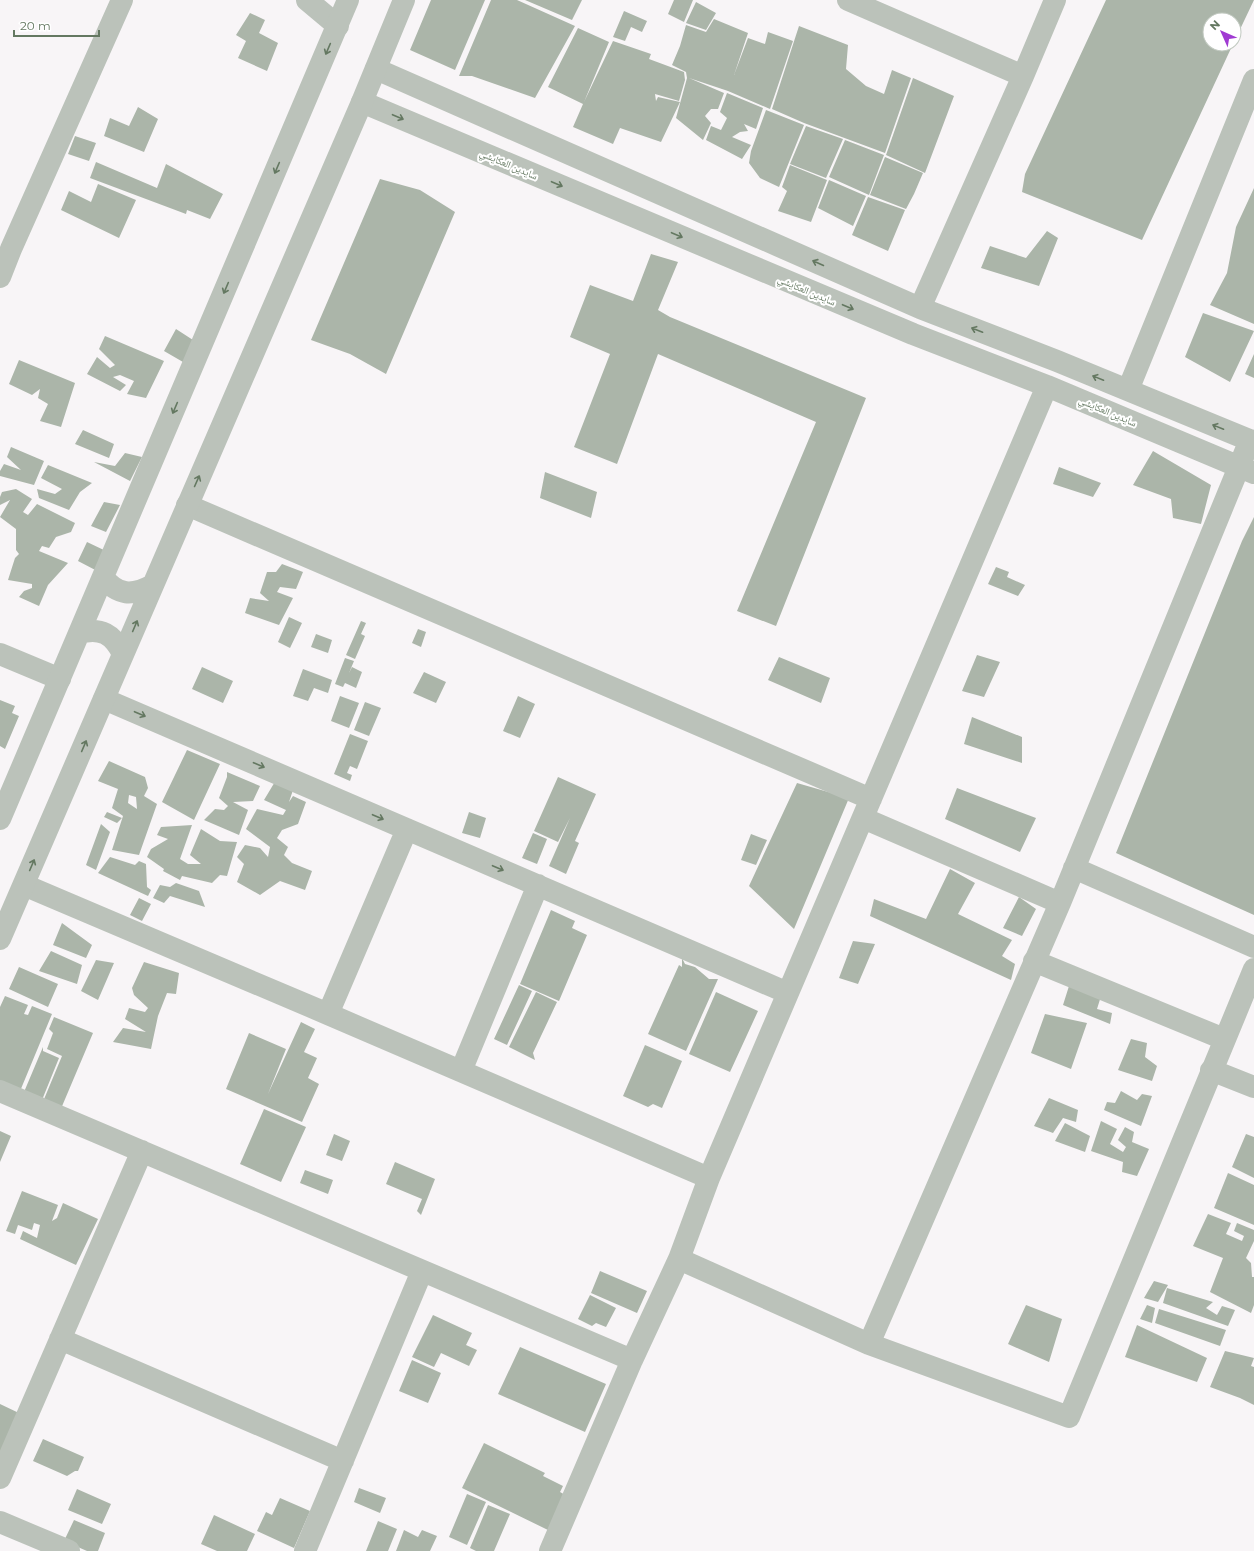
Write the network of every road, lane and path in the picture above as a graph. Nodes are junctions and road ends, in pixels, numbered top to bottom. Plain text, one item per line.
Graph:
1 (122, 0) edge
2 (307, 0) edge
3 (348, 0) edge
4 (404, 0) edge
5 (848, 0) edge
6 (1055, 0) edge
7 (338, 26) junction
8 (376, 69) junction
9 (1023, 76) junction
10 (1254, 80) edge
11 (362, 102) junction
12 (5, 246) edge
13 (0, 277) edge
14 (920, 308) junction
15 (1048, 386) junction
16 (1128, 390) junction
17 (1252, 441) edge
18 (1246, 470) edge
19 (187, 505) junction
20 (103, 577) junction
21 (153, 585) junction
22 (79, 633) junction
23 (0, 654) edge
24 (123, 654) junction
25 (60, 679) junction
26 (104, 699) junction
27 (867, 808) junction
28 (0, 819) edge
29 (407, 829) junction
30 (1074, 868) junction
31 (24, 885) junction
32 (538, 885) junction
33 (1060, 903) junction
34 (0, 939) edge
35 (1254, 947) edge
36 (1034, 961) junction
37 (1254, 969) edge
38 (788, 993) junction
39 (328, 1014) junction
40 (1224, 1040) junction
41 (1212, 1070) junction
42 (461, 1071) junction
43 (1254, 1087) edge
44 (0, 1091) edge
45 (142, 1151) junction
46 (709, 1178) junction
47 (679, 1259) junction
48 (422, 1271) junction
49 (60, 1339) junction
50 (869, 1344) junction
51 (632, 1360) junction
52 (343, 1462) junction
53 (0, 1478) edge
54 (0, 1522) edge
55 (69, 1551) edge
56 (305, 1551) edge
57 (550, 1551) edge

1 - 12 street
2 - 7 street
3 - 7 street
4 - 8 street
5 - 9 street
6 - 9 street
7 -> 20 street
8 - 11 street
14 -> 8 street
9 - 14 street
10 - 16 street
11 -> 15 street, سايدين العكايشي
19 -> 11 street
12 - 13 street
16 -> 14 street
15 - 18 street, سايدين العكايشي
15 - 27 street
17 -> 16 street
17 - 18 street
18 - 30 street
19 - 21 street
19 - 27 street
20 - 21 street
20 - 22 street
24 -> 21 street
22 - 24 street
22 - 25 street
23 - 25 street
24 - 26 street
25 - 28 street
26 -> 29 street
31 -> 26 street
27 - 33 street
27 - 38 street
29 -> 32 street
29 - 39 street
30 - 33 street
30 - 35 street
31 - 34 street
31 - 39 street
32 - 38 street
32 - 42 street
33 - 36 street
36 - 40 street
36 - 50 street
37 - 40 street
38 - 46 street
39 - 42 street
40 - 41 street
41 - 43 street
41 - 50 street
42 - 46 street
44 - 45 street
45 - 48 street
45 - 49 street
46 - 47 street
47 - 50 street
47 - 51 street
48 - 51 street
48 - 52 street
49 - 52 street
49 - 53 street
51 - 57 street
52 - 56 street
54 - 55 street

